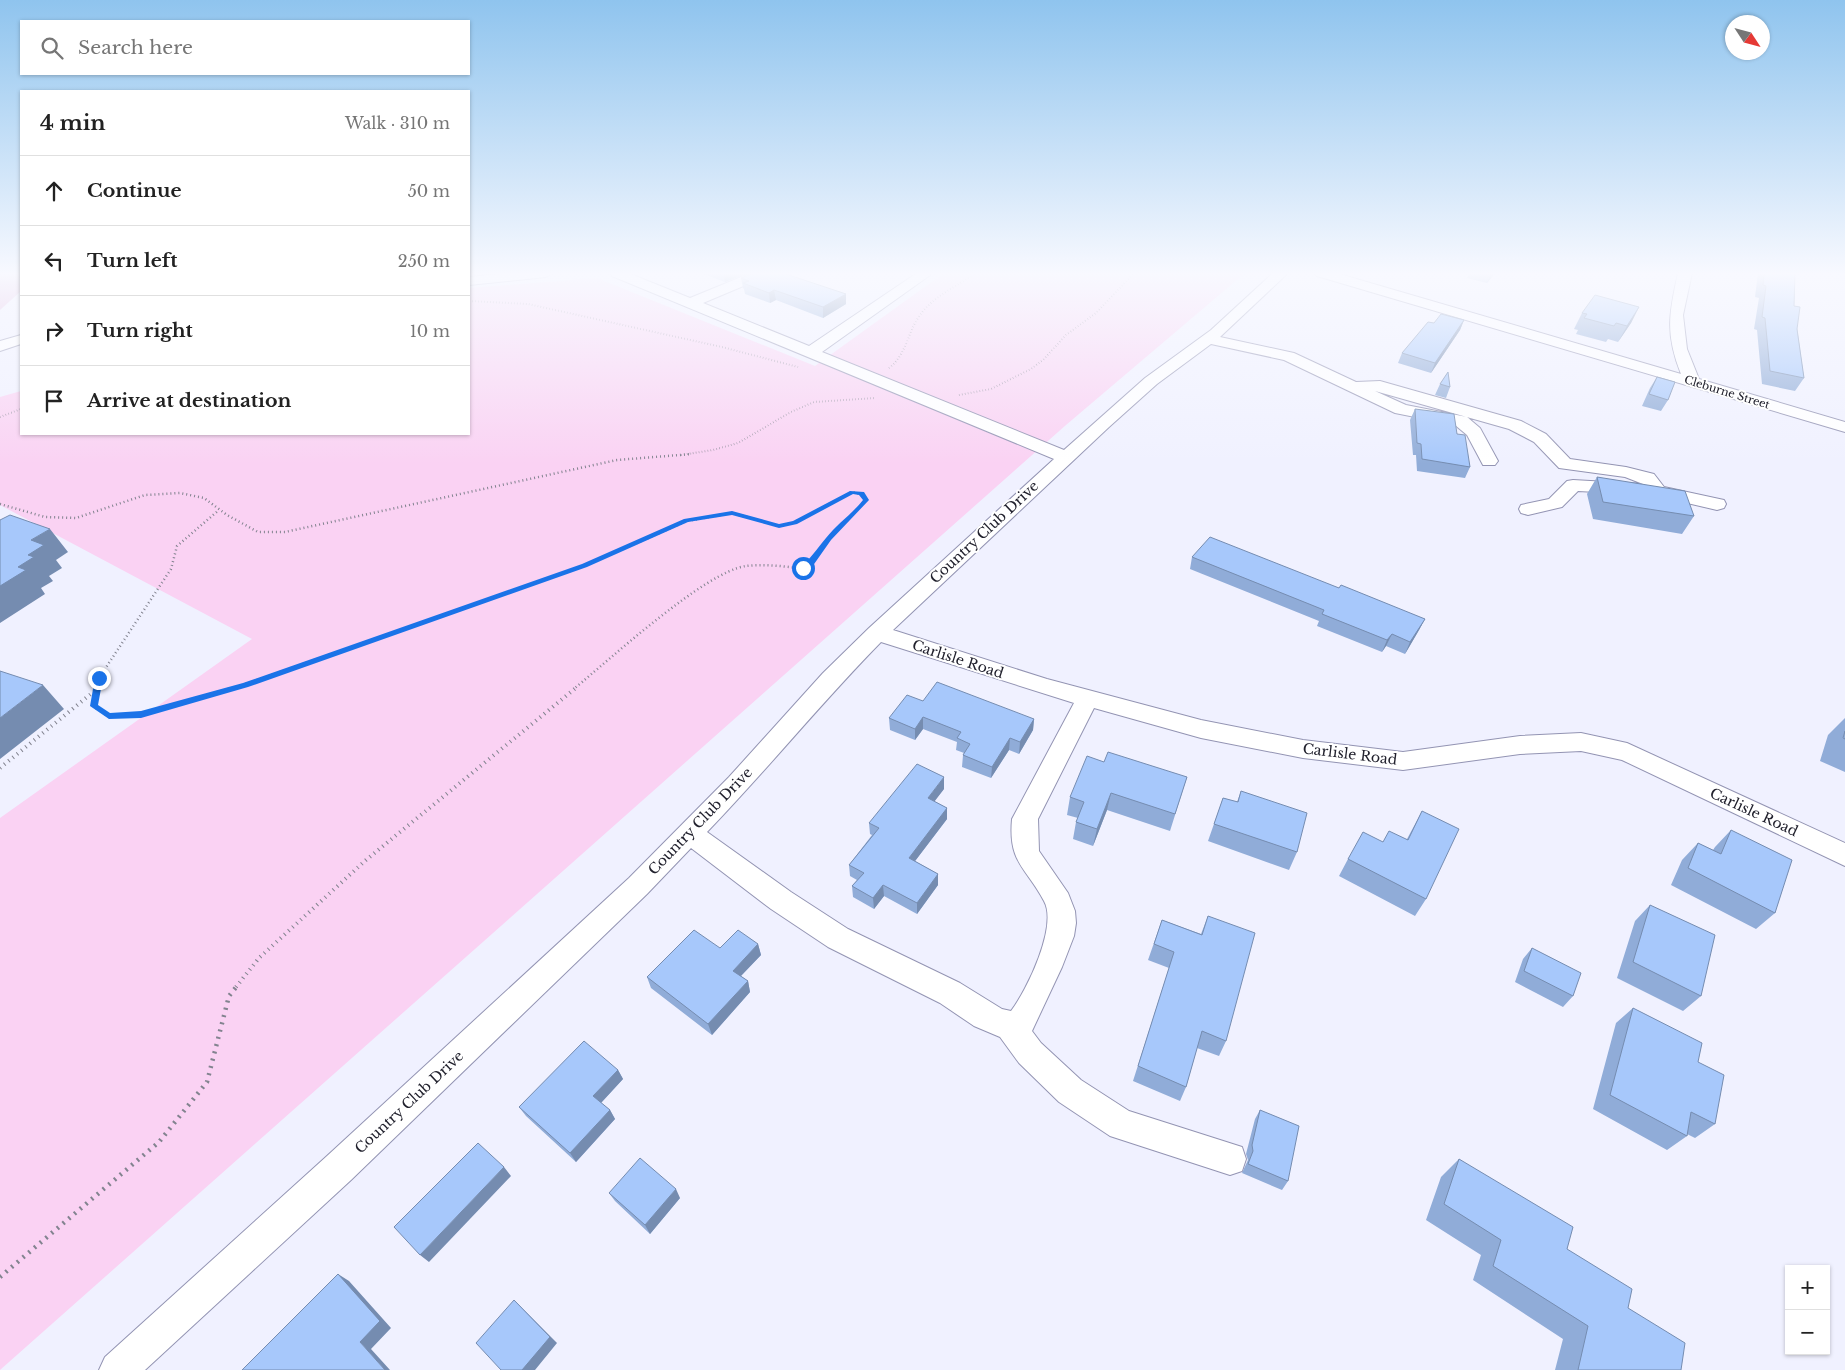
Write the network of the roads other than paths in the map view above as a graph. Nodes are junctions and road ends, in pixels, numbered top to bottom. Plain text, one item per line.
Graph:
1 (771, 337) edge
2 (833, 337) edge
3 (1210, 337) edge
4 (1539, 337) edge
5 (1678, 337) edge
6 (20, 339) edge
7 (1208, 339) junction
8 (0, 346) edge
9 (810, 353) junction
10 (1692, 382) junction
11 (1354, 388) junction
12 (1845, 427) edge
13 (1065, 457) junction
14 (1489, 461) dead end
15 (1565, 464) junction
16 (1573, 485) junction
17 (1657, 490) junction
18 (1717, 504) dead end
19 (1528, 509) dead end
20 (876, 633) junction
21 (1088, 698) junction
22 (690, 832) junction
23 (1845, 855) edge
24 (1009, 1025) junction
25 (1230, 1159) dead end
26 (118, 1370) edge

1 - 9 street
2 - 9 street
3 - 7 street, Country Club Drive
4 - 10 street, Cleburne Street
5 - 10 street
6 - 8 street
7 - 11 street
7 - 13 street, Country Club Drive
9 - 13 street
10 - 12 street, Cleburne Street
11 - 14 street
11 - 15 street
13 - 20 street, Country Club Drive
15 - 16 street
15 - 17 street
16 - 17 street
16 - 19 street
17 - 18 street
20 - 21 street, Carlisle Road
20 - 22 street, Country Club Drive
21 - 23 street, Carlisle Road
21 - 24 street
22 - 24 street
22 - 26 street, Country Club Drive
24 - 25 street

